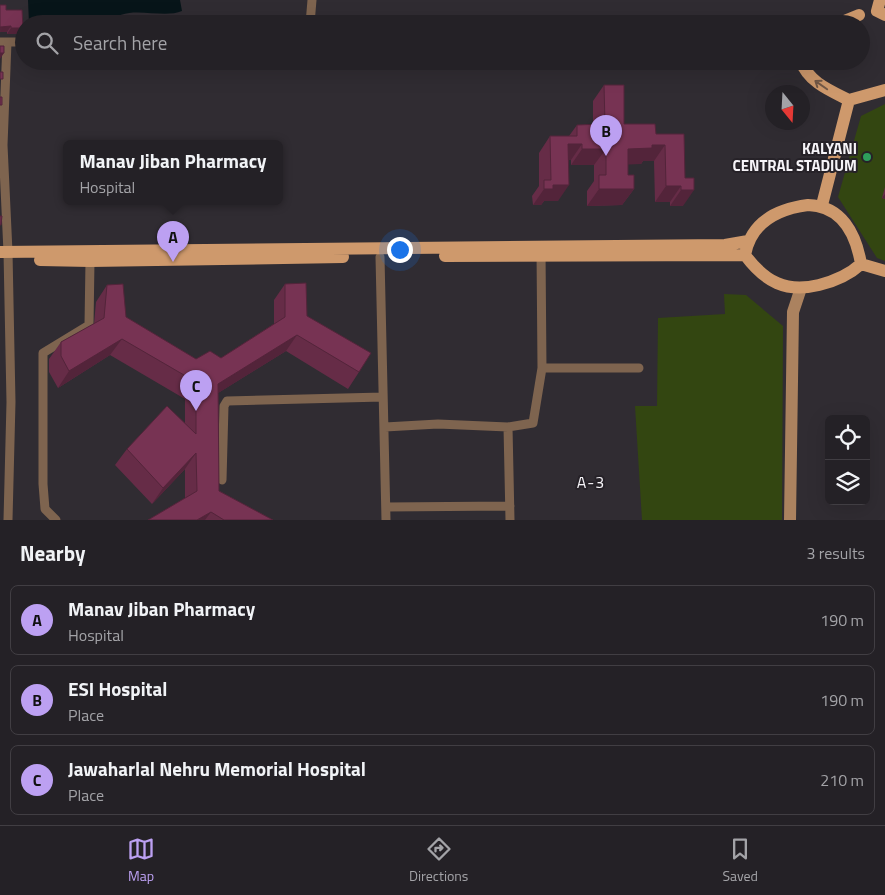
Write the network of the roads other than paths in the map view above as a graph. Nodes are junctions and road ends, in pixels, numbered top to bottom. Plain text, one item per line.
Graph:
1 (312, 0) edge
2 (881, 8) edge
3 (311, 15) edge
4 (859, 15) edge
5 (3, 42) edge
6 (804, 70) edge
7 (885, 90) edge
8 (849, 100) junction
9 (2, 145) edge
10 (822, 206) junction
11 (748, 241) junction
12 (541, 251) junction
13 (745, 255) junction
14 (4, 256) edge
15 (380, 257) junction
16 (90, 261) junction
17 (861, 264) junction
18 (885, 271) edge
19 (787, 288) junction
20 (801, 288) junction
21 (793, 312) junction
22 (542, 368) junction
23 (639, 368) dead end
24 (384, 396) junction
25 (385, 426) junction
26 (508, 427) junction
27 (222, 480) dead end
28 (510, 506) junction
29 (386, 507) junction
30 (5, 515) edge
31 (56, 520) edge
32 (386, 520) edge
33 (510, 520) edge
34 (790, 520) edge

1 - 3 street
2 - 4 street
5 - 9 street
8 -> 6 main road
7 - 8 main road
8 - 10 main road
9 - 14 street
10 - 11 main road
10 - 17 main road
11 - 12 main road
11 - 13 main road
12 - 13 main road
12 - 14 main road
12 - 15 main road
12 - 22 street
13 - 19 main road
14 - 16 main road
14 - 30 street
15 - 16 main road
15 - 24 street
16 - 31 street
17 - 18 main road
17 - 20 main road
19 - 20 main road
19 - 21 street
20 - 21 street
21 - 34 street
22 - 23 street
22 - 26 street
24 - 25 street
24 - 27 street
25 - 26 street
25 - 29 street
26 - 28 street
28 - 29 street
28 - 33 street
29 - 32 street

